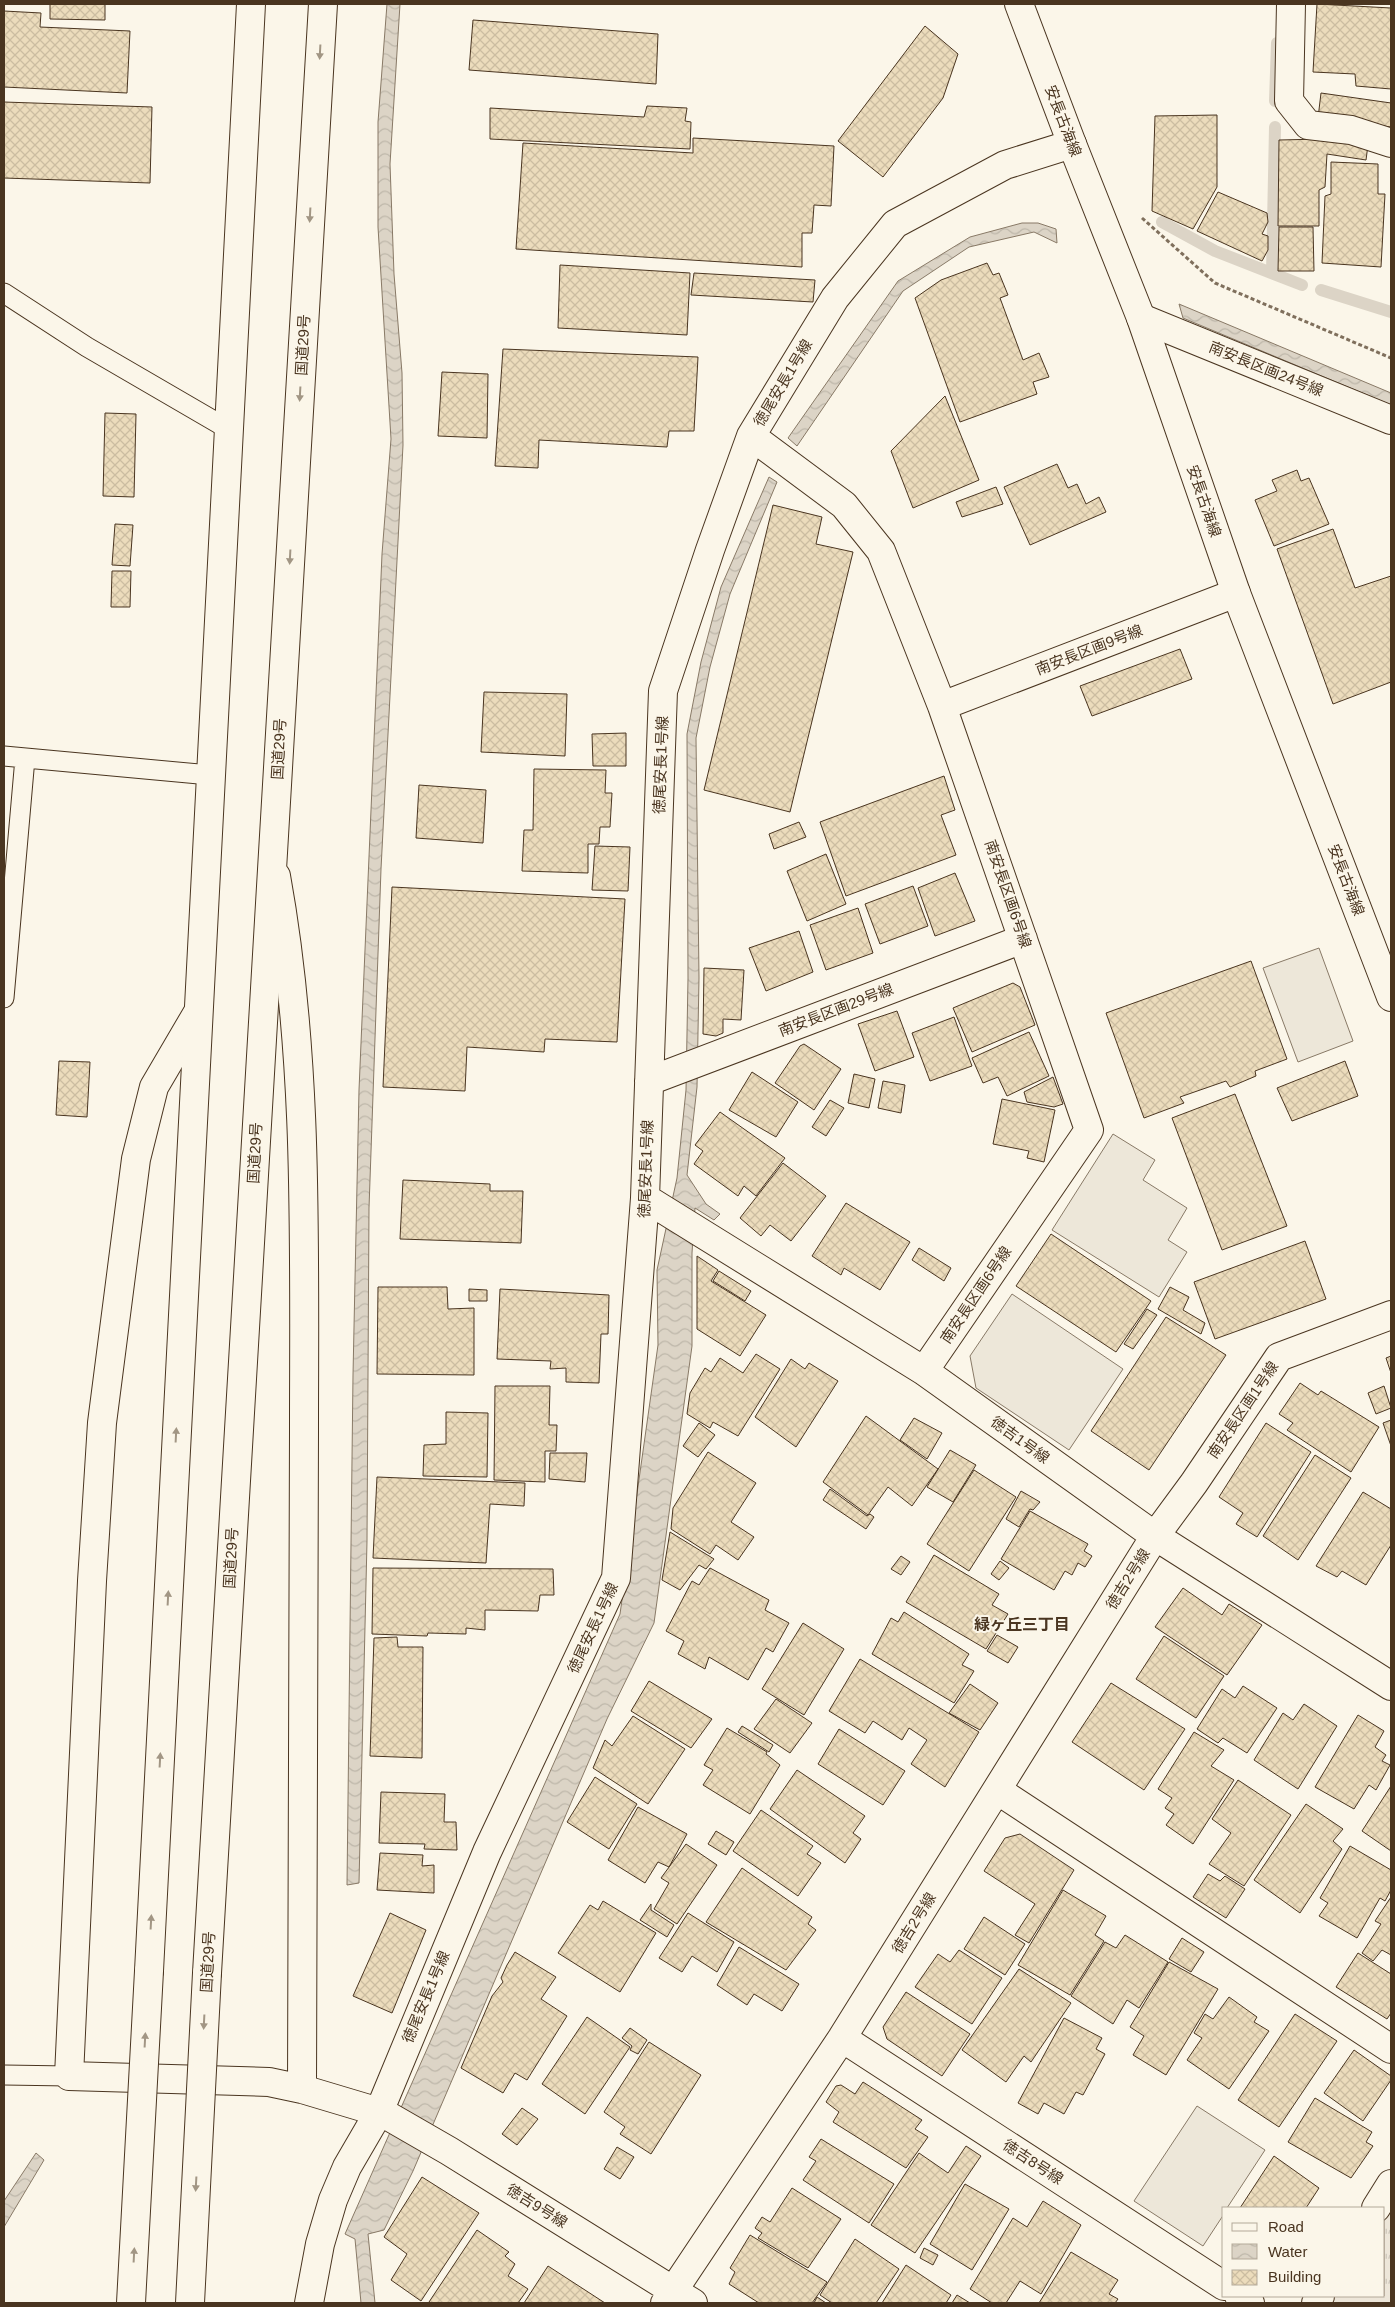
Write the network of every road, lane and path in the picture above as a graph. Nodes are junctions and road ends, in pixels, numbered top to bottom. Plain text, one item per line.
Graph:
1 (251, 4) edge
2 (323, 4) edge
3 (1020, 4) edge
4 (1291, 4) edge
5 (1391, 143) edge
6 (1072, 144) junction
7 (1138, 214) dead end
8 (4, 293) edge
9 (1141, 318) junction
10 (1391, 358) edge
11 (1391, 420) edge
12 (228, 429) junction
13 (751, 436) junction
14 (1236, 593) junction
15 (942, 706) junction
16 (4, 756) edge
17 (25, 758) junction
18 (210, 775) junction
19 (273, 855) junction
20 (1023, 939) junction
21 (1391, 997) edge
22 (4, 998) edge
23 (198, 1012) junction
24 (649, 1080) junction
25 (645, 1198) junction
26 (1391, 1315) edge
27 (924, 1371) junction
28 (1155, 1536) junction
29 (1391, 1686) edge
30 (997, 1790) junction
31 (842, 2038) junction
32 (1391, 2048) edge
33 (4, 2075) edge
34 (69, 2076) junction
35 (302, 2089) junction
36 (385, 2114) junction
37 (1391, 2184) edge
38 (1377, 2207) edge
39 (1222, 2285) edge
40 (677, 2299) edge
41 (131, 2303) edge
42 (190, 2303) edge
43 (309, 2303) edge

1 - 12 main road
2 -> 19 main road, 国道29号
3 - 6 main road, 安長古海線
4 - 5 main road
6 - 9 main road, 安長古海線
6 - 13 main road, 徳尾安長1号線
7 - 10 path
8 - 12 lane
9 - 11 main road, 南安長区画24号線
9 - 14 main road, 安長古海線
12 - 18 main road
13 - 15 main road, 南安長区画6号線
13 - 24 main road, 徳尾安長1号線
14 - 15 main road, 南安長区画9号線
14 - 21 main road, 安長古海線
15 - 20 main road, 南安長区画6号線
16 - 17 lane
17 - 18 lane
17 - 22 lane
18 - 23 main road
19 - 35 main road
19 -> 42 main road, 国道29号, bridge
20 - 24 main road, 南安長区画29号線
20 - 27 main road, 南安長区画6号線
23 - 34 main road
41 -> 23 main road, bridge
24 - 25 main road, 徳尾安長1号線
25 - 27 main road, 徳吉1号線
25 - 36 main road, 徳尾安長1号線
26 - 28 main road, 南安長区画1号線
27 - 28 main road, 徳吉1号線
28 - 29 main road, 徳吉1号線
28 - 30 main road, 徳吉2号線
30 - 31 main road, 徳吉2号線
30 - 32 main road
31 - 39 main road, 徳吉8号線
31 - 40 main road, 徳吉2号線
33 - 34 lane
34 - 35 main road, 徳吉9号線
35 - 36 main road, 徳吉9号線
36 - 40 main road, 徳吉9号線
36 - 43 main road, 徳尾安長1号線
37 - 38 main road

